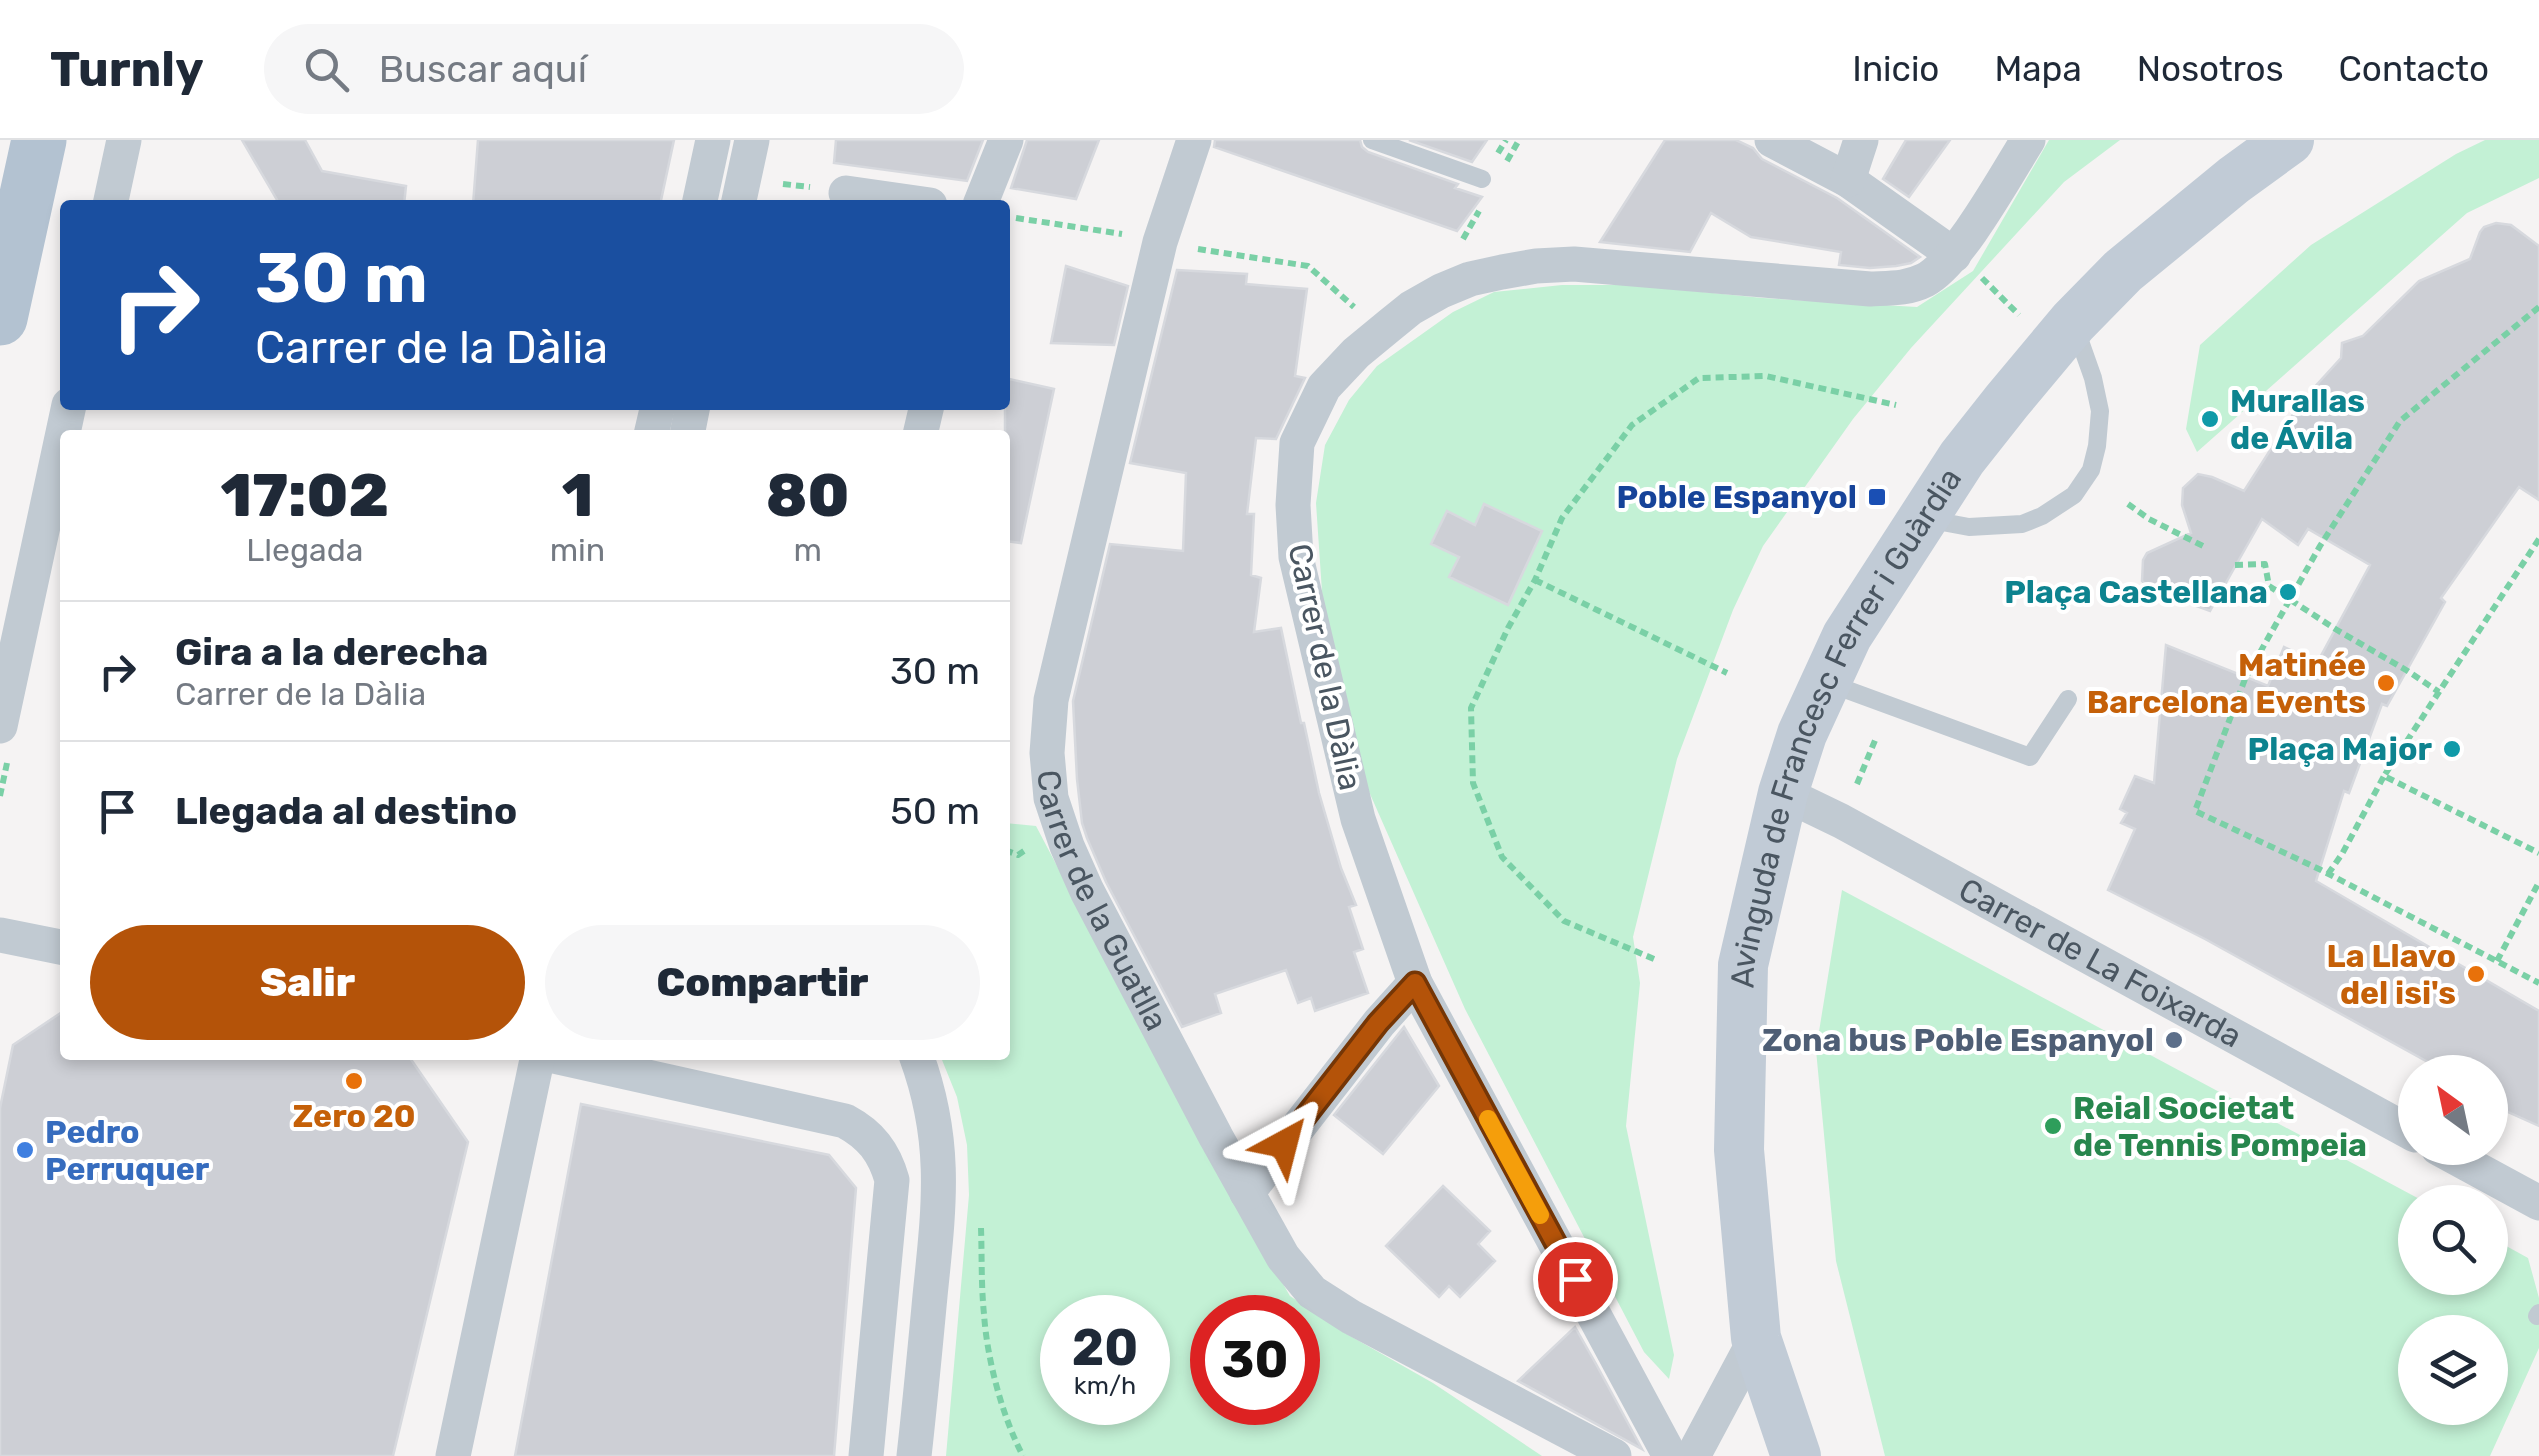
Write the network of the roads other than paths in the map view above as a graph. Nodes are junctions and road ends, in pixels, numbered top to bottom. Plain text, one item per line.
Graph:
1 (39, 140) edge
2 (124, 140) edge
3 (712, 140) edge
4 (752, 140) edge
5 (1006, 140) edge
6 (1194, 140) edge
7 (1372, 140) edge
8 (1772, 140) edge
9 (1861, 140) edge
10 (2028, 140) edge
11 (2289, 140) edge
12 (1482, 179) dead end
13 (1848, 180) junction
14 (846, 192) dead end
15 (31, 199) edge
16 (111, 200) edge
17 (700, 200) edge
18 (739, 200) edge
19 (898, 200) edge
20 (982, 200) edge
21 (1954, 254) junction
22 (0, 318) edge
23 (2062, 335) junction
24 (60, 447) edge
25 (1921, 518) junction
26 (1826, 682) junction
27 (2068, 698) dead end
28 (0, 726) edge
29 (1783, 792) junction
30 (0, 935) edge
31 (60, 947) edge
32 (1415, 983) junction
33 (537, 1060) edge
34 (572, 1060) edge
35 (917, 1060) edge
36 (2398, 1126) edge
37 (2469, 1165) edge
38 (1247, 1193) junction
39 (2539, 1203) edge
40 (1756, 1338) junction
41 (453, 1456) edge
42 (866, 1456) edge
43 (914, 1456) edge
44 (1614, 1456) edge
45 (1670, 1456) edge
46 (1693, 1456) edge
47 (1796, 1456) edge

1 - 15 main road
2 - 16 street
3 - 17 street
4 - 18 street
5 - 20 street
6 - 38 street, Carrer de la Guatlla
7 - 12 lane
8 - 13 street
9 - 13 street
10 - 21 street, Carrer de la Dàlia
11 - 23 street, Avinguda de Francesc Ferrer i Guàrdia
13 - 21 street
14 - 19 street
15 - 22 main road
21 - 32 street, Carrer de la Dàlia
23 - 25 street, Avinguda de Francesc Ferrer i Guàrdia
23 - 25 lane
24 - 28 street
25 - 26 street, Avinguda de Francesc Ferrer i Guàrdia
26 - 27 lane
26 - 29 street, Avinguda de Francesc Ferrer i Guàrdia
29 - 36 street, Carrer de La Foixarda
29 - 40 street, Avinguda de Francesc Ferrer i Guàrdia
30 - 31 street
32 - 38 street
32 - 45 street, Carrer de la Dàlia
33 - 41 street
34 - 42 street
35 - 43 street
37 - 39 street
38 - 44 street, Carrer de la Guatlla
40 - 46 street
40 - 47 street, Avinguda de Francesc Ferrer i Guàrdia

